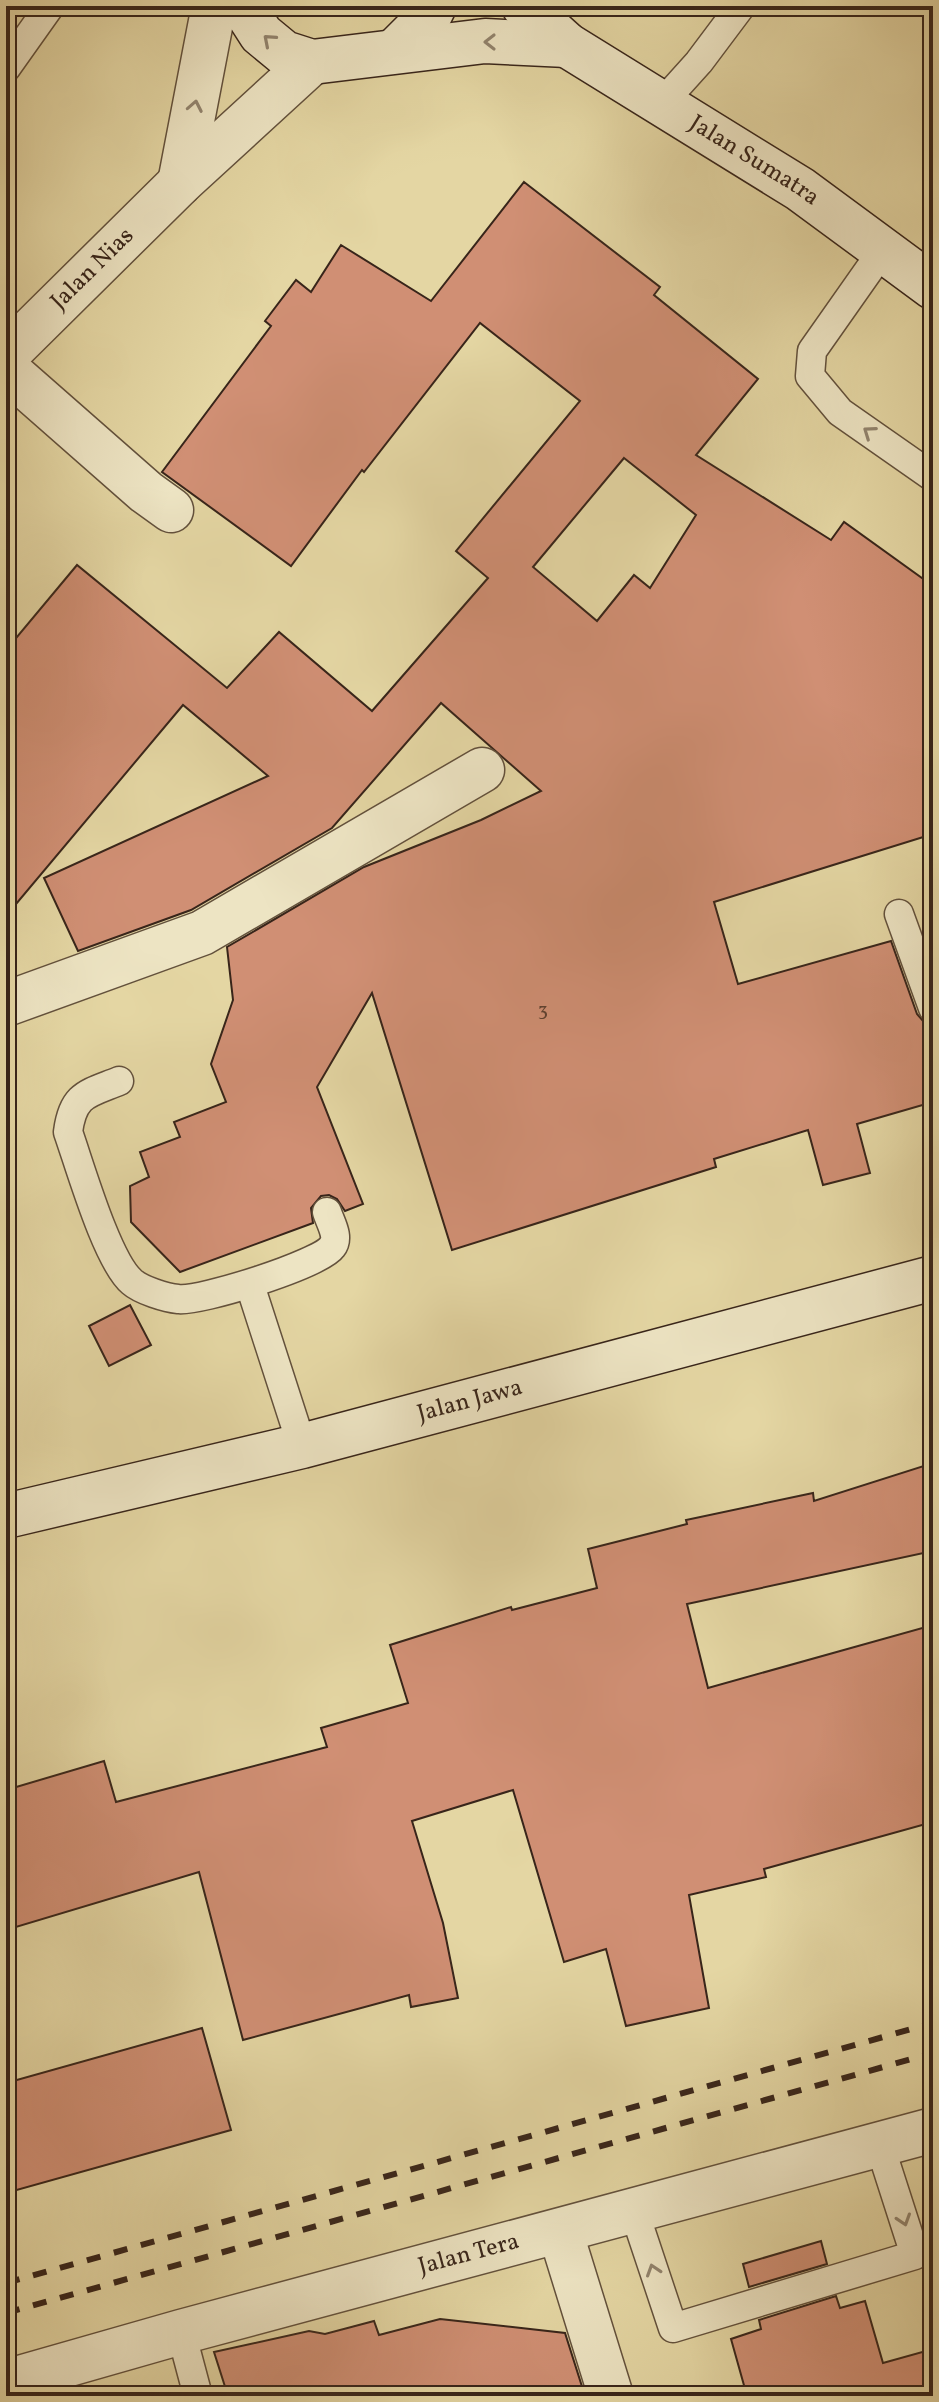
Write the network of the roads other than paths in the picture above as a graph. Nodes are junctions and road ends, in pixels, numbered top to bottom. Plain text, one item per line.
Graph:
1 (50, 6) edge
2 (214, 6) edge
3 (243, 6) edge
4 (434, 6) edge
5 (524, 6) edge
6 (741, 6) edge
7 (567, 45) junction
8 (396, 50) junction
9 (312, 62) junction
10 (6, 68) edge
11 (663, 102) junction
12 (180, 183) junction
13 (883, 250) junction
14 (933, 287) edge
15 (6, 355) edge
16 (6, 369) edge
17 (933, 477) edge
18 (171, 510) dead end
19 (482, 770) dead end
20 (899, 914) dead end
21 (6, 1004) edge
22 (933, 1008) edge
23 (119, 1081) dead end
24 (327, 1212) dead end
25 (933, 1278) edge
26 (250, 1285) junction
27 (302, 1446) junction
28 (8, 1508) edge
29 (933, 2130) edge
30 (880, 2146) junction
31 (634, 2211) junction
32 (560, 2231) junction
33 (181, 2332) junction
34 (6, 2382) edge
35 (198, 2396) edge
36 (611, 2396) edge

1 - 10 lane
12 -> 2 street
9 -> 3 street
4 - 8 street
5 - 7 street, Jalan Sumatra
6 - 11 lane
7 -> 8 street, Jalan Sumatra
7 - 11 street, Jalan Sumatra
8 - 9 street, Jalan Sumatra
9 - 12 street, Jalan Nias
11 - 13 street, Jalan Sumatra
12 - 15 street, Jalan Nias
13 - 14 street, Jalan Sumatra
17 -> 13 lane
16 - 18 street
19 - 21 street
20 - 22 lane
23 - 26 lane
24 - 26 lane
25 - 27 street, Jalan Jawa
26 - 27 lane
27 - 28 street, Jalan Jawa
29 - 30 street, Jalan Tera
30 - 31 street, Jalan Tera
30 -> 31 lane
31 - 32 street, Jalan Tera
32 - 33 street, Jalan Tera
32 - 36 street
33 - 34 street, Jalan Tera
33 - 35 lane

